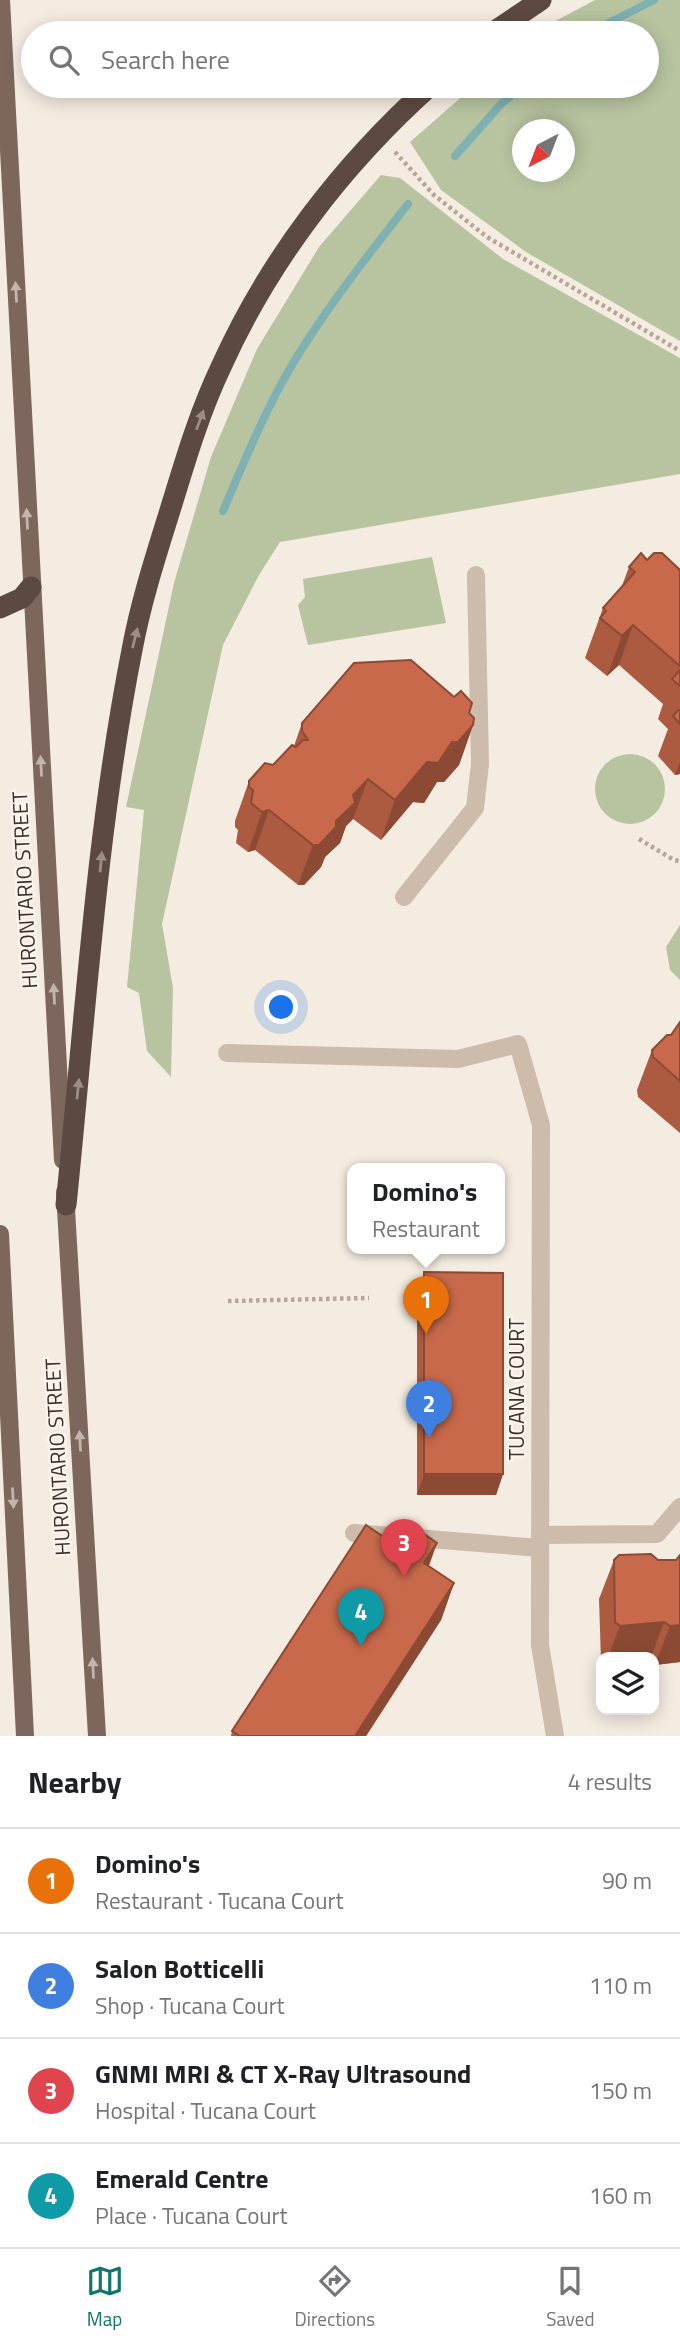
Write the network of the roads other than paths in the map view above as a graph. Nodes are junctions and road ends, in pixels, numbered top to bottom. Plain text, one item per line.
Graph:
1 (1, 0) edge
2 (541, 0) edge
3 (510, 21) edge
4 (418, 98) edge
5 (476, 575) dead end
6 (31, 587) junction
7 (0, 608) edge
8 (404, 897) dead end
9 (227, 1053) dead end
10 (66, 1205) junction
11 (0, 1234) edge
12 (680, 1507) edge
13 (354, 1533) dead end
14 (540, 1541) junction
15 (25, 1736) edge
16 (97, 1736) edge
17 (555, 1736) edge

6 -> 1 main road, HURONTARIO STREET
2 - 3 highway
10 -> 4 highway
5 - 8 street
6 - 7 highway
10 -> 6 main road, HURONTARIO STREET
9 - 14 street, TUCANA COURT
16 -> 10 main road, HURONTARIO STREET
11 -> 15 main road
12 - 14 street
13 - 14 street
14 - 17 street, TUCANA COURT

